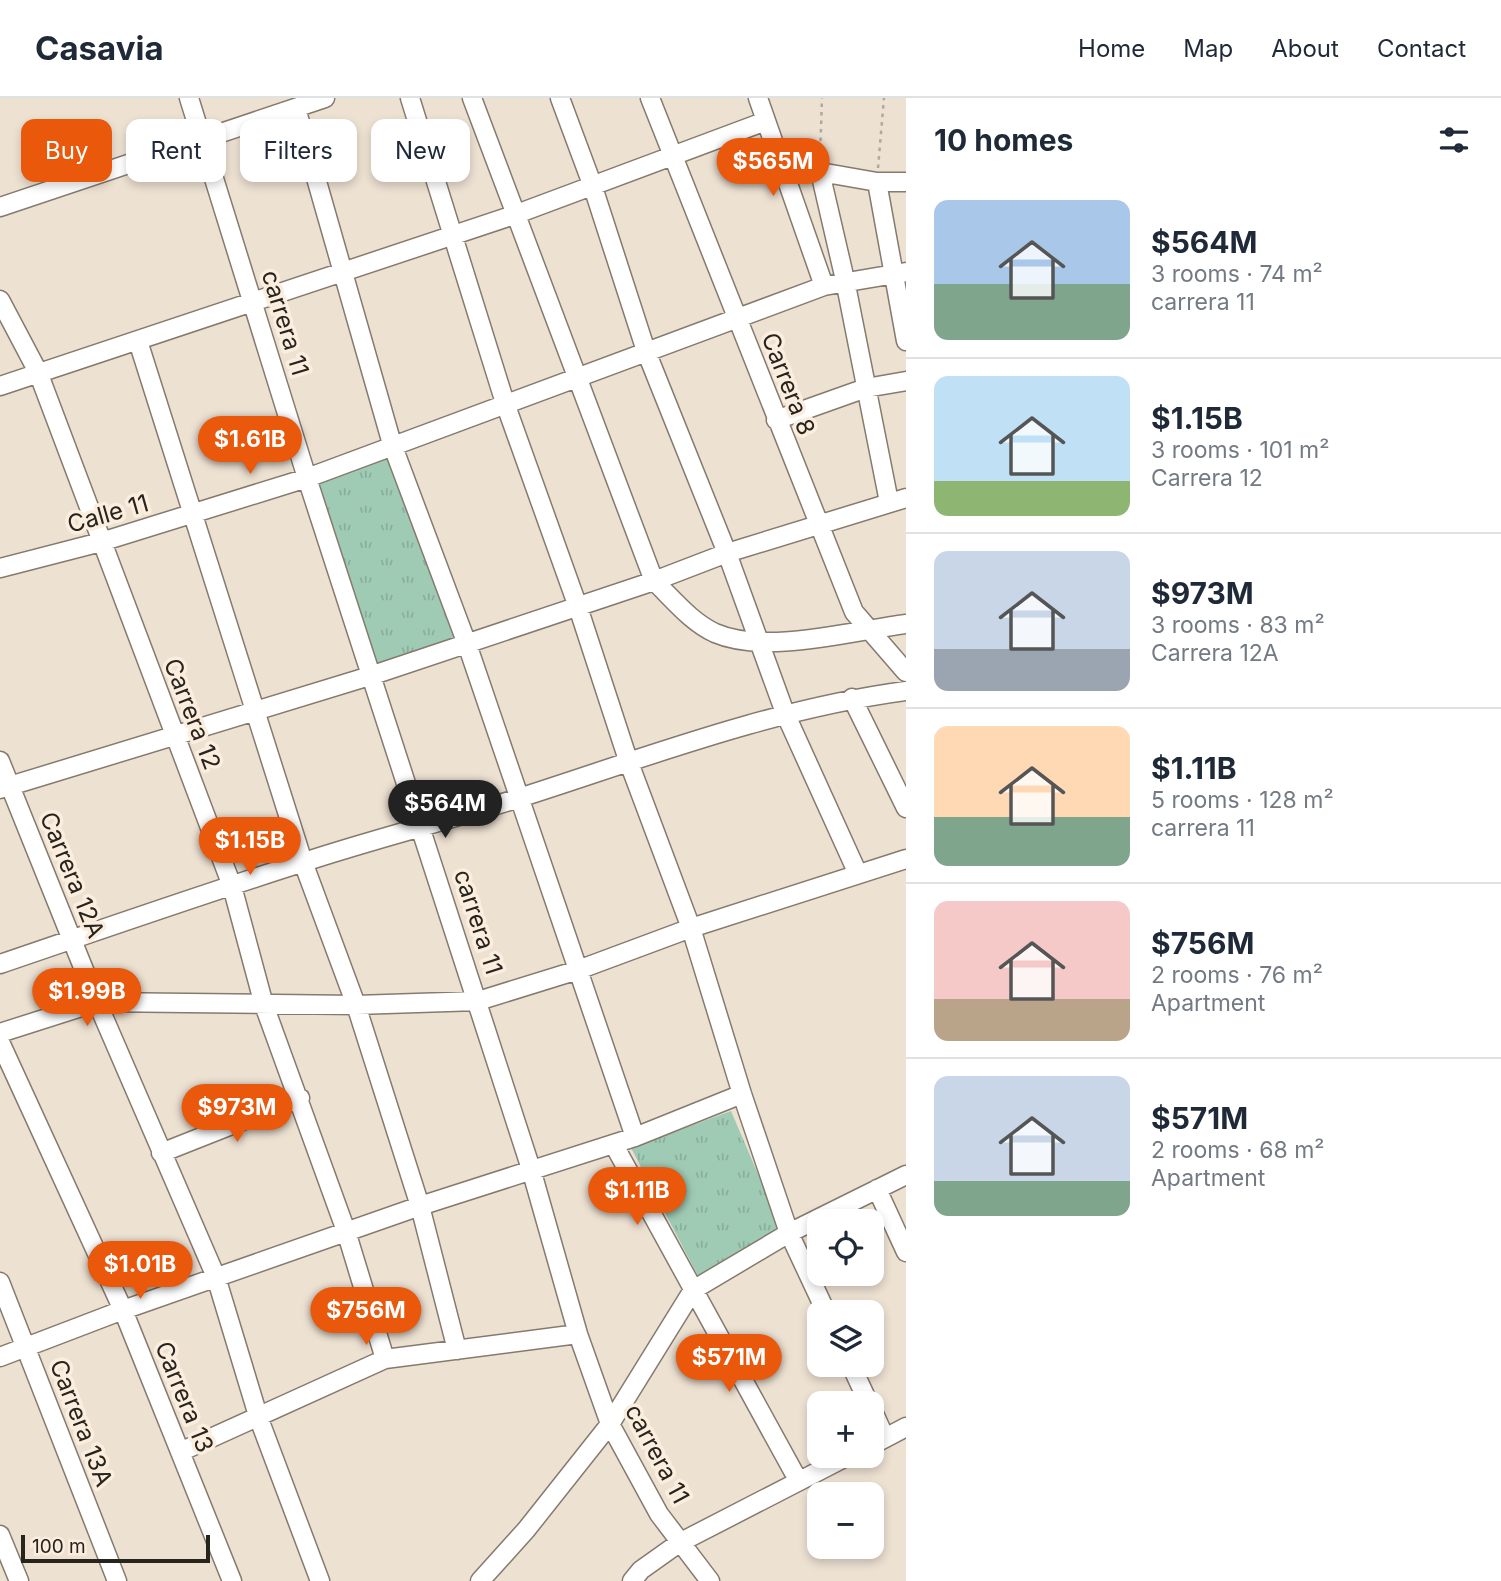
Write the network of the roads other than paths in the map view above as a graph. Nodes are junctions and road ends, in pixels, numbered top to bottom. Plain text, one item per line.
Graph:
1 (189, 98) edge
2 (325, 98) edge
3 (410, 98) edge
4 (472, 98) edge
5 (560, 98) edge
6 (650, 98) edge
7 (758, 98) edge
8 (296, 108) junction
9 (196, 119) edge
10 (766, 121) junction
11 (226, 131) edge
12 (671, 156) junction
13 (126, 164) edge
14 (216, 182) edge
15 (877, 182) junction
16 (906, 182) edge
17 (592, 184) junction
18 (0, 207) edge
19 (514, 215) junction
20 (452, 235) junction
21 (344, 273) junction
22 (900, 273) edge
23 (845, 280) junction
24 (824, 286) junction
25 (0, 300) edge
26 (252, 302) junction
27 (735, 317) junction
28 (138, 341) junction
29 (906, 341) edge
30 (646, 351) junction
31 (38, 372) junction
32 (577, 378) junction
33 (906, 381) edge
34 (0, 386) edge
35 (866, 388) junction
36 (505, 403) junction
37 (776, 420) junction
38 (393, 444) junction
39 (307, 478) junction
40 (897, 500) edge
41 (195, 514) junction
42 (817, 525) junction
43 (101, 542) junction
44 (727, 553) junction
45 (0, 568) edge
46 (654, 581) junction
47 (579, 607) junction
48 (906, 624) edge
49 (866, 629) junction
50 (467, 644) junction
51 (760, 644) junction
52 (906, 672) edge
53 (373, 676) junction
54 (906, 691) edge
55 (852, 698) junction
56 (256, 711) junction
57 (785, 713) junction
58 (173, 736) junction
59 (628, 760) junction
60 (0, 761) edge
61 (4, 788) edge
62 (519, 798) junction
63 (906, 808) edge
64 (421, 827) junction
65 (906, 859) edge
66 (303, 862) junction
67 (858, 874) junction
68 (233, 886) junction
69 (691, 928) junction
70 (72, 940) junction
71 (0, 964) edge
72 (578, 970) junction
73 (478, 1001) junction
74 (97, 1002) junction
75 (264, 1005) junction
76 (356, 1005) junction
77 (0, 1033) edge
78 (0, 1042) edge
79 (742, 1094) junction
80 (300, 1098) junction
81 (635, 1137) junction
82 (614, 1145) junction
83 (161, 1153) junction
84 (531, 1169) junction
85 (906, 1175) edge
86 (877, 1189) junction
87 (420, 1206) junction
88 (346, 1231) junction
89 (789, 1233) junction
90 (906, 1252) edge
91 (216, 1278) junction
92 (0, 1282) edge
93 (693, 1290) junction
94 (820, 1300) edge
95 (123, 1310) junction
96 (578, 1334) junction
97 (24, 1346) junction
98 (457, 1350) junction
99 (0, 1357) edge
100 (385, 1359) junction
101 (259, 1419) junction
102 (610, 1424) junction
103 (906, 1427) edge
104 (884, 1438) edge
105 (180, 1452) junction
106 (824, 1468) edge
107 (799, 1480) junction
108 (0, 1535) edge
109 (679, 1543) junction
110 (5, 1560) edge
111 (19, 1581) edge
112 (117, 1581) edge
113 (232, 1581) edge
114 (320, 1581) edge
115 (480, 1581) edge
116 (632, 1581) edge
117 (710, 1581) edge

1 - 9 street, carrera 11
2 - 8 street
3 - 20 street
4 - 19 street
5 - 17 street
6 - 12 street, Carrera 8
7 - 10 street
8 - 11 street
8 - 21 street
10 - 12 street
10 - 24 street
12 - 17 street
12 - 27 street, Carrera 8
13 - 18 street
14 - 26 street, carrera 11
15 - 16 street
15 - 22 street
15 - 23 street
17 - 19 street
17 - 30 street
19 - 20 street
19 - 32 street
20 - 21 street
20 - 36 street
21 - 26 street
21 - 38 street
22 - 23 street, Calle 11
22 - 29 street
23 - 24 street, Calle 11
23 - 35 street
24 - 27 street, Calle 11
25 - 31 street, Carrera 12
26 - 28 street
26 - 39 street, carrera 11
27 - 30 street, Calle 11
27 - 37 street, Carrera 8
28 - 31 street
28 - 41 street
30 - 32 street, Calle 11
30 - 44 street
31 - 34 street
31 - 43 street, Carrera 12
32 - 36 street, Calle 11
32 - 46 street
33 - 35 street
35 - 37 street
35 - 40 street
36 - 38 street, Calle 11
36 - 47 street
37 - 42 street, Carrera 8
38 - 39 street, Calle 11
38 - 50 street
39 - 41 street, Calle 11
39 - 53 street, carrera 11
40 - 42 street
41 - 43 street, Calle 11
41 - 56 street
42 - 44 street
42 - 49 street, Carrera 8
43 - 45 street, Calle 11
43 - 58 street, Carrera 12
44 - 46 street
44 - 51 street
46 - 47 street
46 - 51 street
47 - 50 street
47 - 59 street
48 - 49 street
49 - 51 street
49 - 52 street, Carrera 8
50 - 53 street
50 - 62 street
51 - 57 street
53 - 56 street
53 - 64 street, carrera 11
54 - 55 street
55 - 57 street
55 - 63 street
56 - 58 street
56 - 66 street
57 - 59 street
57 - 67 street
58 - 61 street
58 - 68 street, Carrera 12
59 - 62 street
59 - 69 street
60 - 61 street, Carrera 12A
61 - 70 street, Carrera 12A
62 - 64 street
62 - 72 street
64 - 66 street
64 - 73 street, carrera 11
65 - 67 street
66 - 68 street
66 - 76 street
67 - 69 street
68 - 70 street
68 - 75 street, Carrera 12
69 - 72 street
69 - 79 street
70 - 71 street
70 - 74 street, Carrera 12A
72 - 73 street
72 - 81 street
73 - 76 street
73 - 84 street, carrera 11
74 - 75 street
74 - 77 street
74 - 83 street, Carrera 12A
75 - 76 street
75 - 80 street, Carrera 12
76 - 87 street
78 - 95 street, Carrera 13
79 - 81 street
79 - 89 street
80 - 83 street
80 - 88 street, Carrera 12
81 - 82 street
82 - 84 street
82 - 93 street
83 - 91 street, Carrera 12A
84 - 87 street
84 - 96 street, carrera 11
85 - 86 street
86 - 89 street
86 - 90 street
87 - 88 street
87 - 98 street
88 - 91 street
88 - 100 street, Carrera 12
89 - 93 street
89 - 94 street
91 - 95 street
91 - 101 street, Carrera 12A
92 - 97 street, Carrera 13A
93 - 102 street
93 - 107 street
95 - 97 street
95 - 105 street, Carrera 13
96 - 98 street
96 - 102 street, carrera 11
97 - 99 street
97 - 112 street, Carrera 13A
98 - 100 street
100 - 101 street
101 - 105 street
101 - 114 street, Carrera 12A
102 - 109 street, carrera 11
102 - 115 street
103 - 104 street
105 - 113 street, Carrera 13
106 - 107 street
107 - 109 street
108 - 110 street
109 - 116 street
109 - 117 street, carrera 11
110 - 111 street

